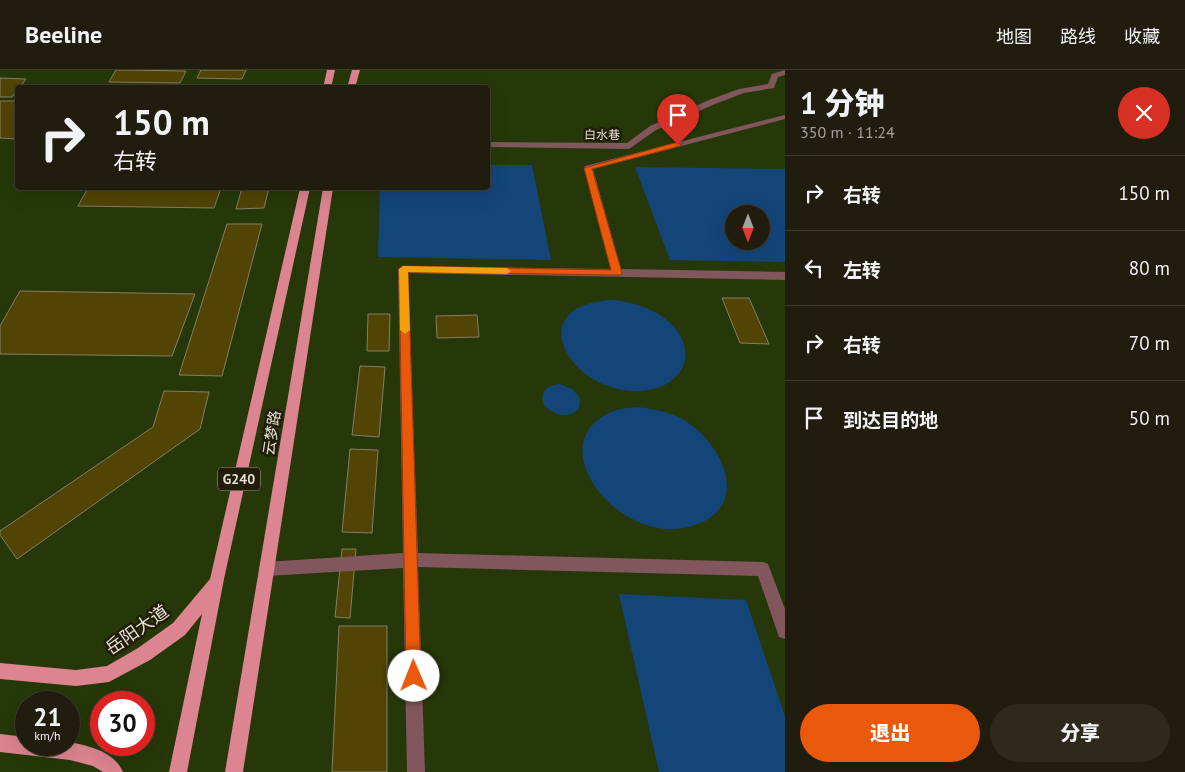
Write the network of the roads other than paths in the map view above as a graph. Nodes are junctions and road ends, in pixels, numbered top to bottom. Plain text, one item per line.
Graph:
1 (331, 70) edge
2 (356, 70) edge
3 (785, 72) edge
4 (328, 85) edge
5 (352, 85) edge
6 (785, 117) edge
7 (490, 145) edge
8 (305, 190) edge
9 (328, 190) edge
10 (617, 273) junction
11 (785, 276) edge
12 (411, 560) junction
13 (266, 569) junction
14 (217, 579) junction
15 (785, 631) edge
16 (0, 671) edge
17 (0, 743) edge
18 (114, 772) edge
19 (178, 772) edge
20 (234, 772) edge
21 (416, 772) edge

1 - 4 main road
2 - 5 main road
3 - 7 street, 白水巷
6 - 10 street
8 - 14 main road, G240
9 - 13 main road, 云梦路 / G240
10 - 11 street
10 - 12 street
12 - 13 street
12 - 15 street
12 - 21 street
13 - 20 main road, 云梦路 / G240
14 - 16 main road, 岳阳大道
14 - 19 main road, G240
17 - 18 main road

